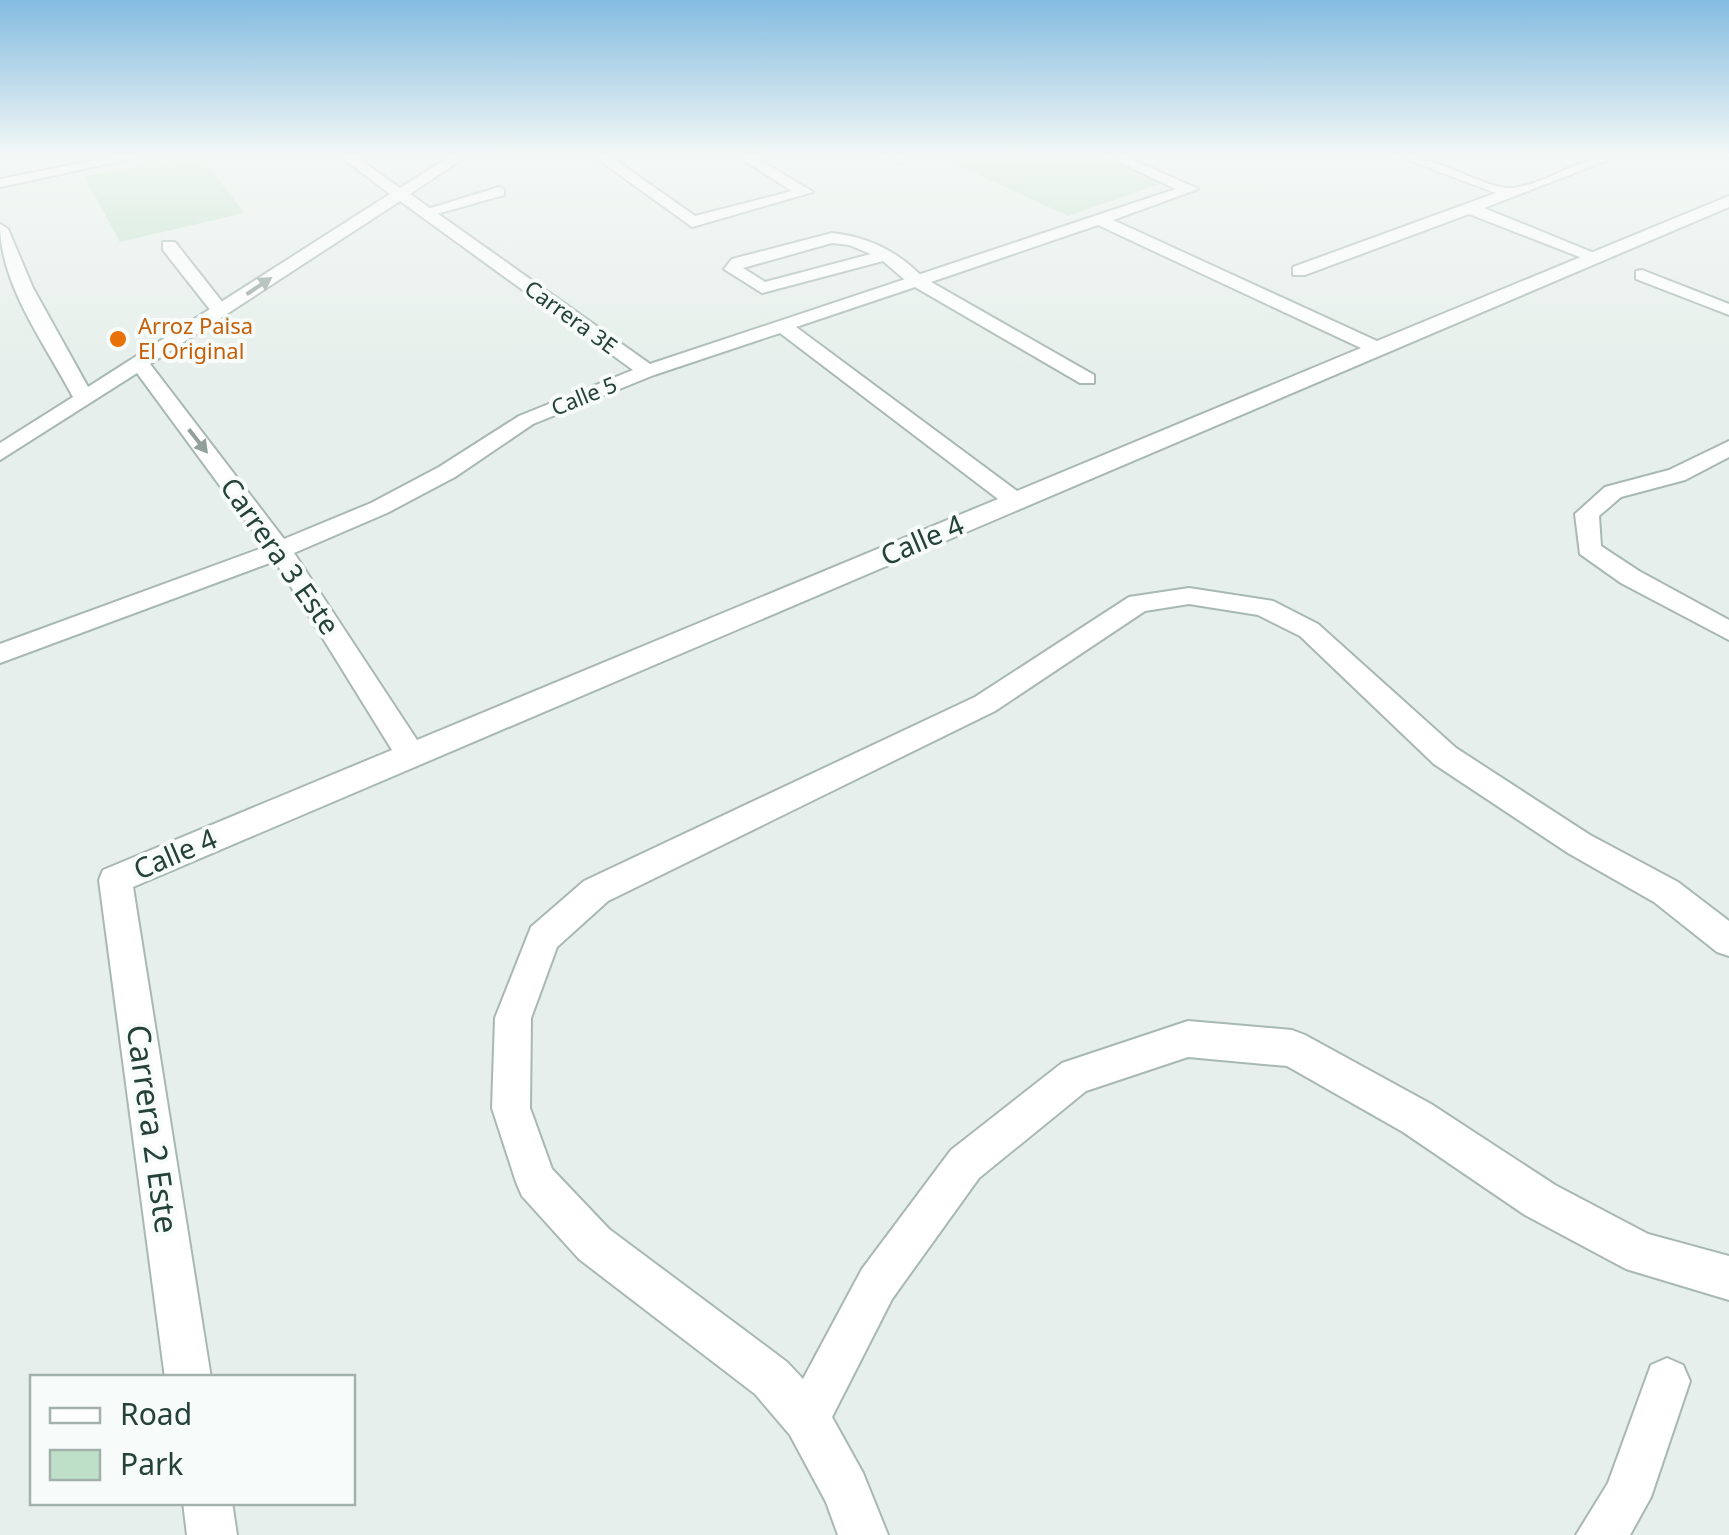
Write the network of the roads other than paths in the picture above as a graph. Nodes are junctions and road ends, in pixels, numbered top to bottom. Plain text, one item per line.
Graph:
1 (345, 229) edge
2 (449, 229) edge
3 (1075, 229) edge
4 (1119, 229) edge
5 (1411, 229) edge
6 (1521, 229) edge
7 (1673, 229) edge
8 (2, 240) edge
9 (169, 246) dead end
10 (888, 255) junction
11 (1596, 257) junction
12 (1299, 271) dead end
13 (1642, 275) dead end
14 (917, 282) junction
15 (24, 288) junction
16 (0, 293) edge
17 (1729, 310) edge
18 (221, 312) junction
19 (784, 326) junction
20 (1378, 348) junction
21 (138, 364) junction
22 (647, 371) junction
23 (1087, 380) dead end
24 (84, 398) junction
25 (1729, 448) edge
26 (0, 453) edge
27 (1015, 501) junction
28 (280, 550) junction
29 (1729, 631) edge
30 (0, 654) edge
31 (411, 755) junction
32 (115, 880) joint
33 (1729, 941) edge
34 (1729, 1278) edge
35 (188, 1375) edge
36 (1667, 1381) dead end
37 (807, 1418) junction
38 (207, 1505) edge
39 (212, 1535) edge
40 (864, 1535) edge
41 (1601, 1535) edge

18 -> 1 street
2 - 22 street, Carrera 3E
3 - 14 street, Calle 5
4 - 20 street
5 - 12 street
6 - 11 street
7 - 11 street, Calle 4
8 - 15 street
9 - 18 street
10 - 10 street
10 - 14 street
11 - 20 street, Calle 4
13 - 17 street
14 - 19 street, Calle 5
14 - 23 street
15 - 16 street
15 - 24 street
18 - 21 street
19 - 22 street, Calle 5
19 - 27 street
20 - 27 street, Calle 4
21 - 24 street
21 -> 28 street, Carrera 3 Este
22 - 28 street, Calle 5
24 - 26 street
25 - 29 street
27 - 31 street, Calle 4
28 - 30 street, Calle 5
28 - 31 street, Carrera 3 Este
31 - 32 street, Calle 4
32 - 35 street, Carrera 2 Este
33 - 37 street
34 - 37 street
36 - 41 street
37 - 40 street
38 - 39 street

